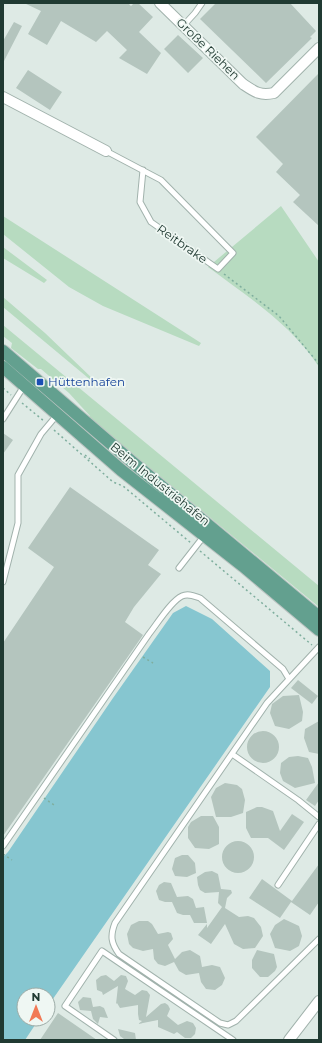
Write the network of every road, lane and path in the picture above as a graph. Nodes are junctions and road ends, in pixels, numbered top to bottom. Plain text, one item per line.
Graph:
1 (160, 3) edge
2 (202, 3) edge
3 (184, 26) junction
4 (319, 48) edge
5 (3, 97) edge
6 (106, 151) joint
7 (143, 170) junction
8 (218, 269) junction
9 (3, 351) edge
10 (319, 364) edge
11 (3, 367) edge
12 (25, 386) junction
13 (3, 388) edge
14 (16, 399) junction
15 (58, 414) junction
16 (3, 419) edge
17 (49, 425) junction
18 (82, 452) junction
19 (90, 459) dead end
20 (116, 481) dead end
21 (122, 486) junction
22 (204, 535) junction
23 (195, 547) junction
24 (179, 568) dead end
25 (3, 582) edge
26 (319, 616) edge
27 (319, 630) edge
28 (318, 648) edge
29 (141, 655) dead end
30 (153, 663) dead end
31 (289, 680) junction
32 (232, 754) junction
33 (39, 794) junction
34 (54, 805) dead end
35 (319, 817) edge
36 (319, 824) edge
37 (3, 846) edge
38 (3, 854) edge
39 (12, 860) dead end
40 (278, 885) dead end
41 (319, 939) edge
42 (319, 1001) edge
43 (114, 1040) edge
44 (233, 1040) edge
45 (289, 1040) edge

1 - 3 street, Große Riehen
2 - 3 lane
3 - 4 street, Große Riehen
5 - 6 street, Reitbrake
6 - 7 lane, Reitbrake
7 - 8 lane, Reitbrake
7 - 8 lane, Reitbrake
8 - 10 path
9 - 26 main road, Beim Industriehafen
11 - 12 main road, Beim Industriehafen
12 - 14 lane
12 - 15 main road, Beim Industriehafen
13 - 14 path
14 - 16 lane
14 - 17 path
15 - 17 lane
15 - 22 main road, Beim Industriehafen
17 - 18 path
17 - 25 lane
18 - 19 path
18 - 21 path
20 - 21 path
21 - 23 path
22 - 23 lane
22 - 27 main road, Beim Industriehafen
23 - 24 lane
23 - 28 path
28 - 31 lane
29 - 30 path
31 - 32 lane
31 - 33 lane
32 - 35 lane
32 - 41 lane
33 - 34 path
33 - 37 lane
36 - 40 lane
38 - 39 path
42 - 45 street
43 - 44 lane

